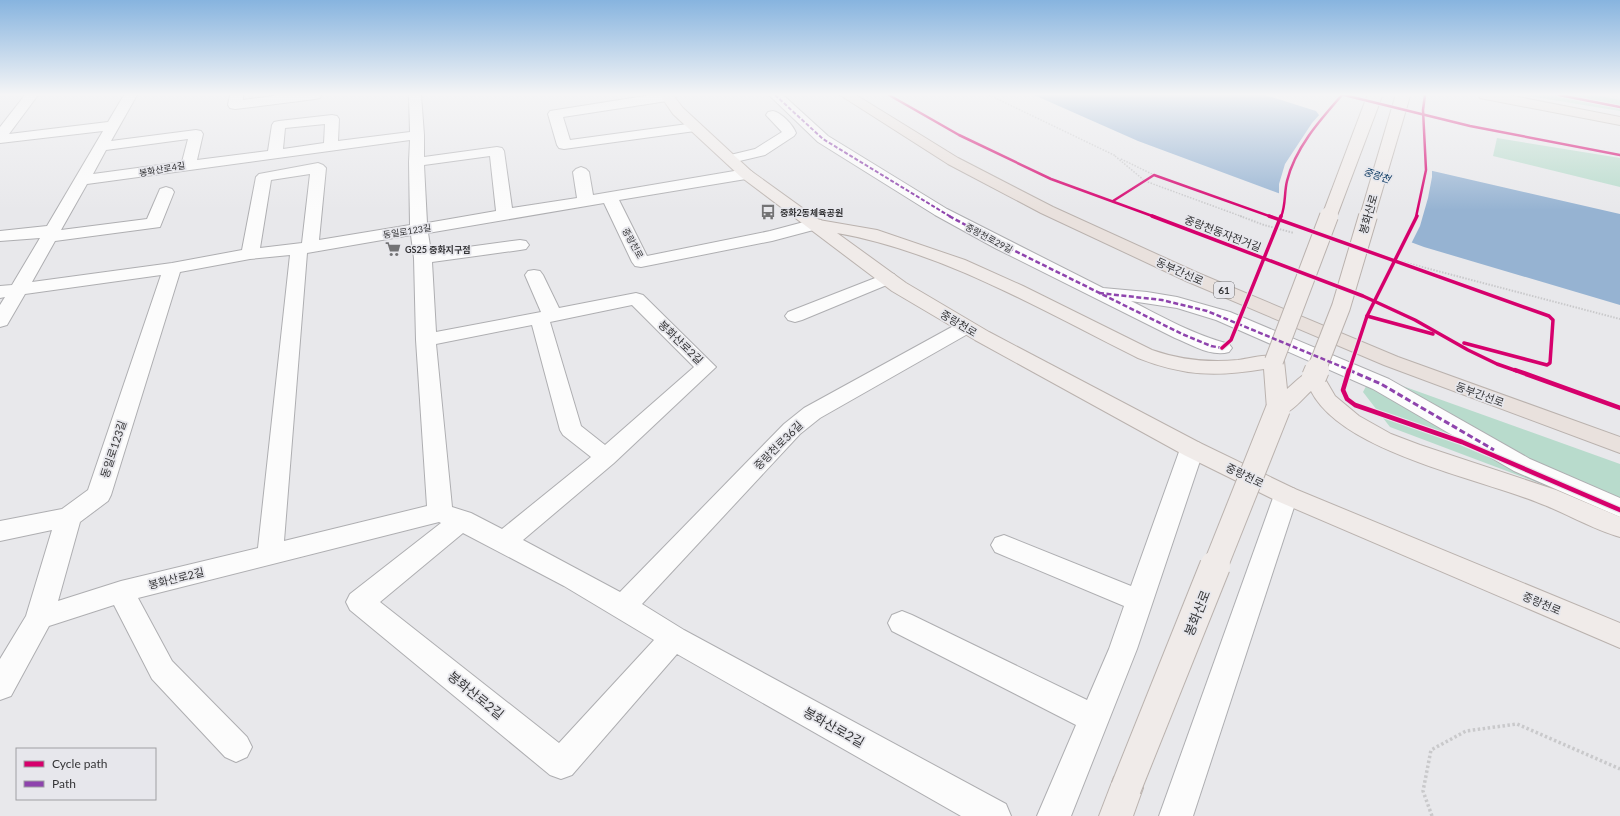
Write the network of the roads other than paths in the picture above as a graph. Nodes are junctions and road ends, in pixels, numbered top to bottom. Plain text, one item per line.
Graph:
1 (51, 133) edge
2 (109, 133) edge
3 (278, 133) edge
4 (331, 133) edge
5 (560, 133) edge
6 (651, 133) edge
7 (702, 133) edge
8 (789, 133) edge
9 (816, 133) edge
10 (909, 133) edge
11 (1361, 133) edge
12 (1392, 133) edge
13 (417, 135) joint
14 (0, 139) edge
15 (100, 147) junction
16 (331, 147) junction
17 (275, 154) junction
18 (731, 159) junction
19 (416, 162) junction
20 (188, 166) junction
21 (581, 172) dead end
22 (746, 174) junction
23 (81, 180) junction
24 (166, 192) dead end
25 (609, 197) junction
26 (586, 201) junction
27 (505, 215) junction
28 (815, 224) junction
29 (419, 229) junction
30 (50, 234) junction
31 (0, 236) edge
32 (520, 245) dead end
33 (305, 247) junction
34 (250, 254) junction
35 (423, 258) junction
36 (172, 268) junction
37 (534, 275) dead end
38 (888, 278) junction
39 (17, 290) junction
40 (0, 292) edge
41 (1099, 293) junction
42 (795, 316) dead end
43 (547, 317) junction
44 (0, 321) edge
45 (966, 327) junction
46 (426, 340) junction
47 (1222, 348) dead end
48 (1274, 361) junction
49 (1314, 377) junction
50 (1278, 409) junction
51 (1620, 445) edge
52 (1192, 449) junction
53 (606, 457) junction
54 (1286, 495) junction
55 (1620, 508) edge
56 (451, 516) junction
57 (69, 517) junction
58 (1620, 528) edge
59 (0, 531) edge
60 (504, 542) junction
61 (1004, 545) dead end
62 (270, 554) junction
63 (121, 592) junction
64 (1140, 601) junction
65 (623, 606) junction
66 (39, 618) junction
67 (902, 623) dead end
68 (1620, 636) edge
69 (674, 638) junction
70 (0, 687) edge
71 (1094, 720) junction
72 (236, 747) dead end
73 (1121, 802) edge
74 (994, 816) edge
75 (1054, 816) edge
76 (1176, 816) edge

1 - 14 street
2 - 15 street
3 - 17 street
4 - 16 street
5 - 6 street, 중랑천로
7 - 18 main road, 중랑천로
8 - 18 street
9 - 41 street, 중랑천로29길
10 - 51 highway, 동부간선로 / 61
11 - 48 main road, 봉화산로, bridge
12 - 49 main road, 봉화산로, bridge
13 - 16 street
13 - 19 street
15 - 20 street, 봉화산로4길
15 - 23 street
16 - 17 street
17 - 20 street
18 - 22 main road, 중랑천로
19 - 27 street
19 - 29 street
20 - 23 street, 봉화산로4길
21 - 26 street
22 - 25 street, 동일로123길
22 - 28 main road, 중랑천로
23 - 30 street
24 - 30 street
25 - 26 street, 동일로123길
25 - 28 street, 중랑천로
26 - 27 street, 동일로123길
27 - 29 street, 동일로123길
28 - 38 main road, 중랑천로
28 - 48 main road
29 - 33 street, 동일로123길
29 - 35 street
30 - 31 street
30 - 39 street
32 - 35 street
33 - 34 street, 동일로123길
33 - 34 street
33 - 62 street
34 - 36 street, 동일로123길
35 - 46 street
36 - 39 street, 동일로123길
36 - 57 street, 동일로123길
37 - 43 street
38 - 42 street
38 - 45 main road, 중랑천로
39 - 40 street, 동일로123길
39 - 44 street
41 - 47 street, 중랑천로29길
41 - 55 street
43 - 46 street, 봉화산로2길
43 - 53 street
43 - 53 street, 봉화산로2길
45 - 52 main road, 중랑천로
45 - 65 street, 중랑천로36길
46 - 56 street
48 - 50 main road, 봉화산로
49 - 50 main road, 봉화산로
49 - 58 main road
50 - 73 main road, 봉화산로, bridge
52 - 54 main road, 중랑천로
52 - 64 street
53 - 60 street, 봉화산로2길
54 - 68 main road, 중랑천로
54 - 76 street
56 - 60 street, 봉화산로2길
56 - 62 street, 봉화산로2길
56 - 69 street, 봉화산로2길
57 - 59 street
57 - 66 street
60 - 65 street, 봉화산로2길
61 - 64 street
62 - 63 street, 봉화산로2길
63 - 66 street, 봉화산로2길
63 - 72 street
64 - 71 street
65 - 69 street, 봉화산로2길
66 - 70 street
67 - 71 street
69 - 74 street, 봉화산로2길
71 - 75 street

